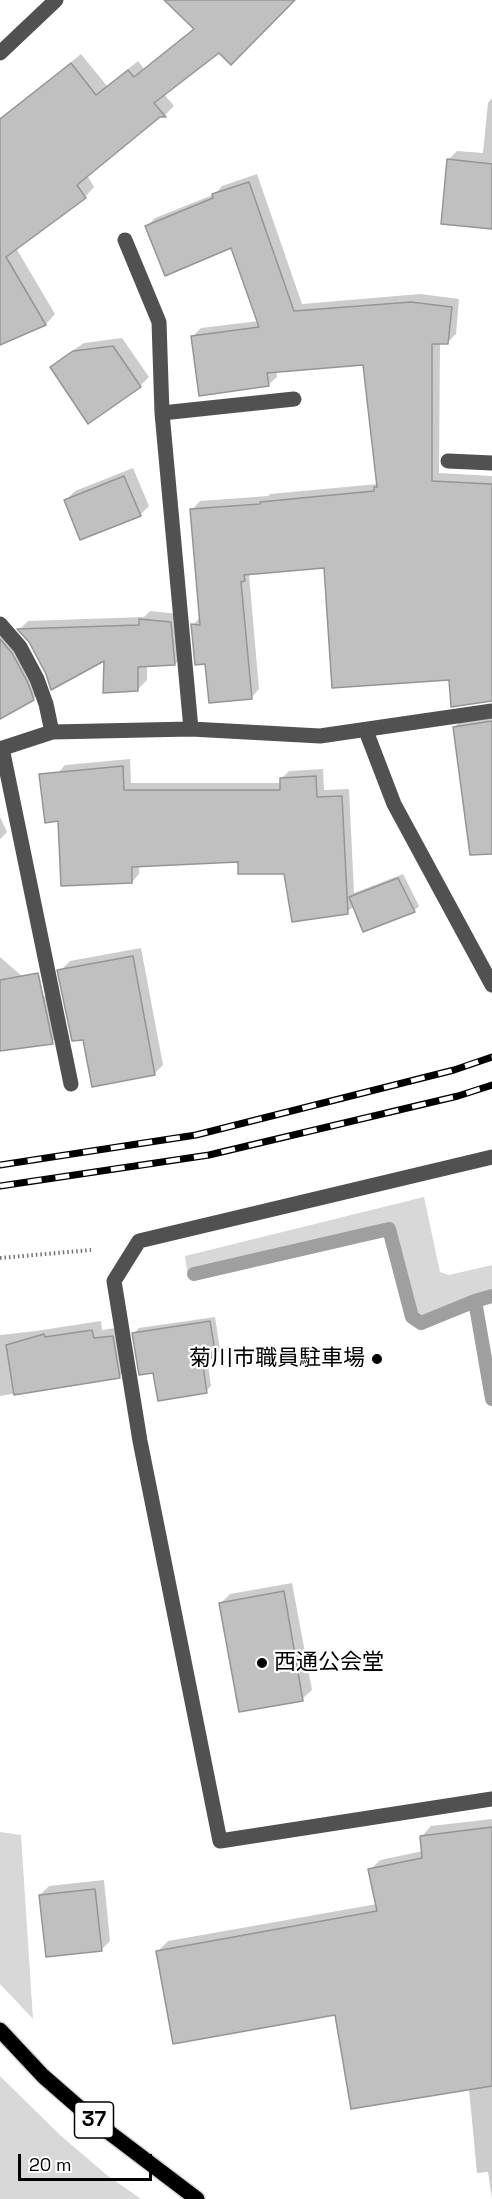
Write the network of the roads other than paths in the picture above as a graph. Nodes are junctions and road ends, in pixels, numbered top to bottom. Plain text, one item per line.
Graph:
1 (56, 0) edge
2 (0, 52) edge
3 (125, 240) dead end
4 (294, 399) dead end
5 (162, 413) junction
6 (448, 461) dead end
7 (492, 463) edge
8 (0, 624) edge
9 (492, 711) edge
10 (191, 729) junction
11 (366, 730) junction
12 (52, 732) junction
13 (1, 749) edge
14 (492, 985) edge
15 (71, 1084) dead end
16 (492, 1156) edge
17 (492, 1799) edge
18 (0, 2030) edge
19 (197, 2199) edge

1 - 2 street
3 - 5 street
4 - 5 street
5 - 10 street
6 - 7 street
8 - 12 street
9 - 11 street
10 - 11 street
10 - 12 street
11 - 14 street
12 - 13 street
13 - 15 street
16 - 17 street
18 - 19 main road, 37

